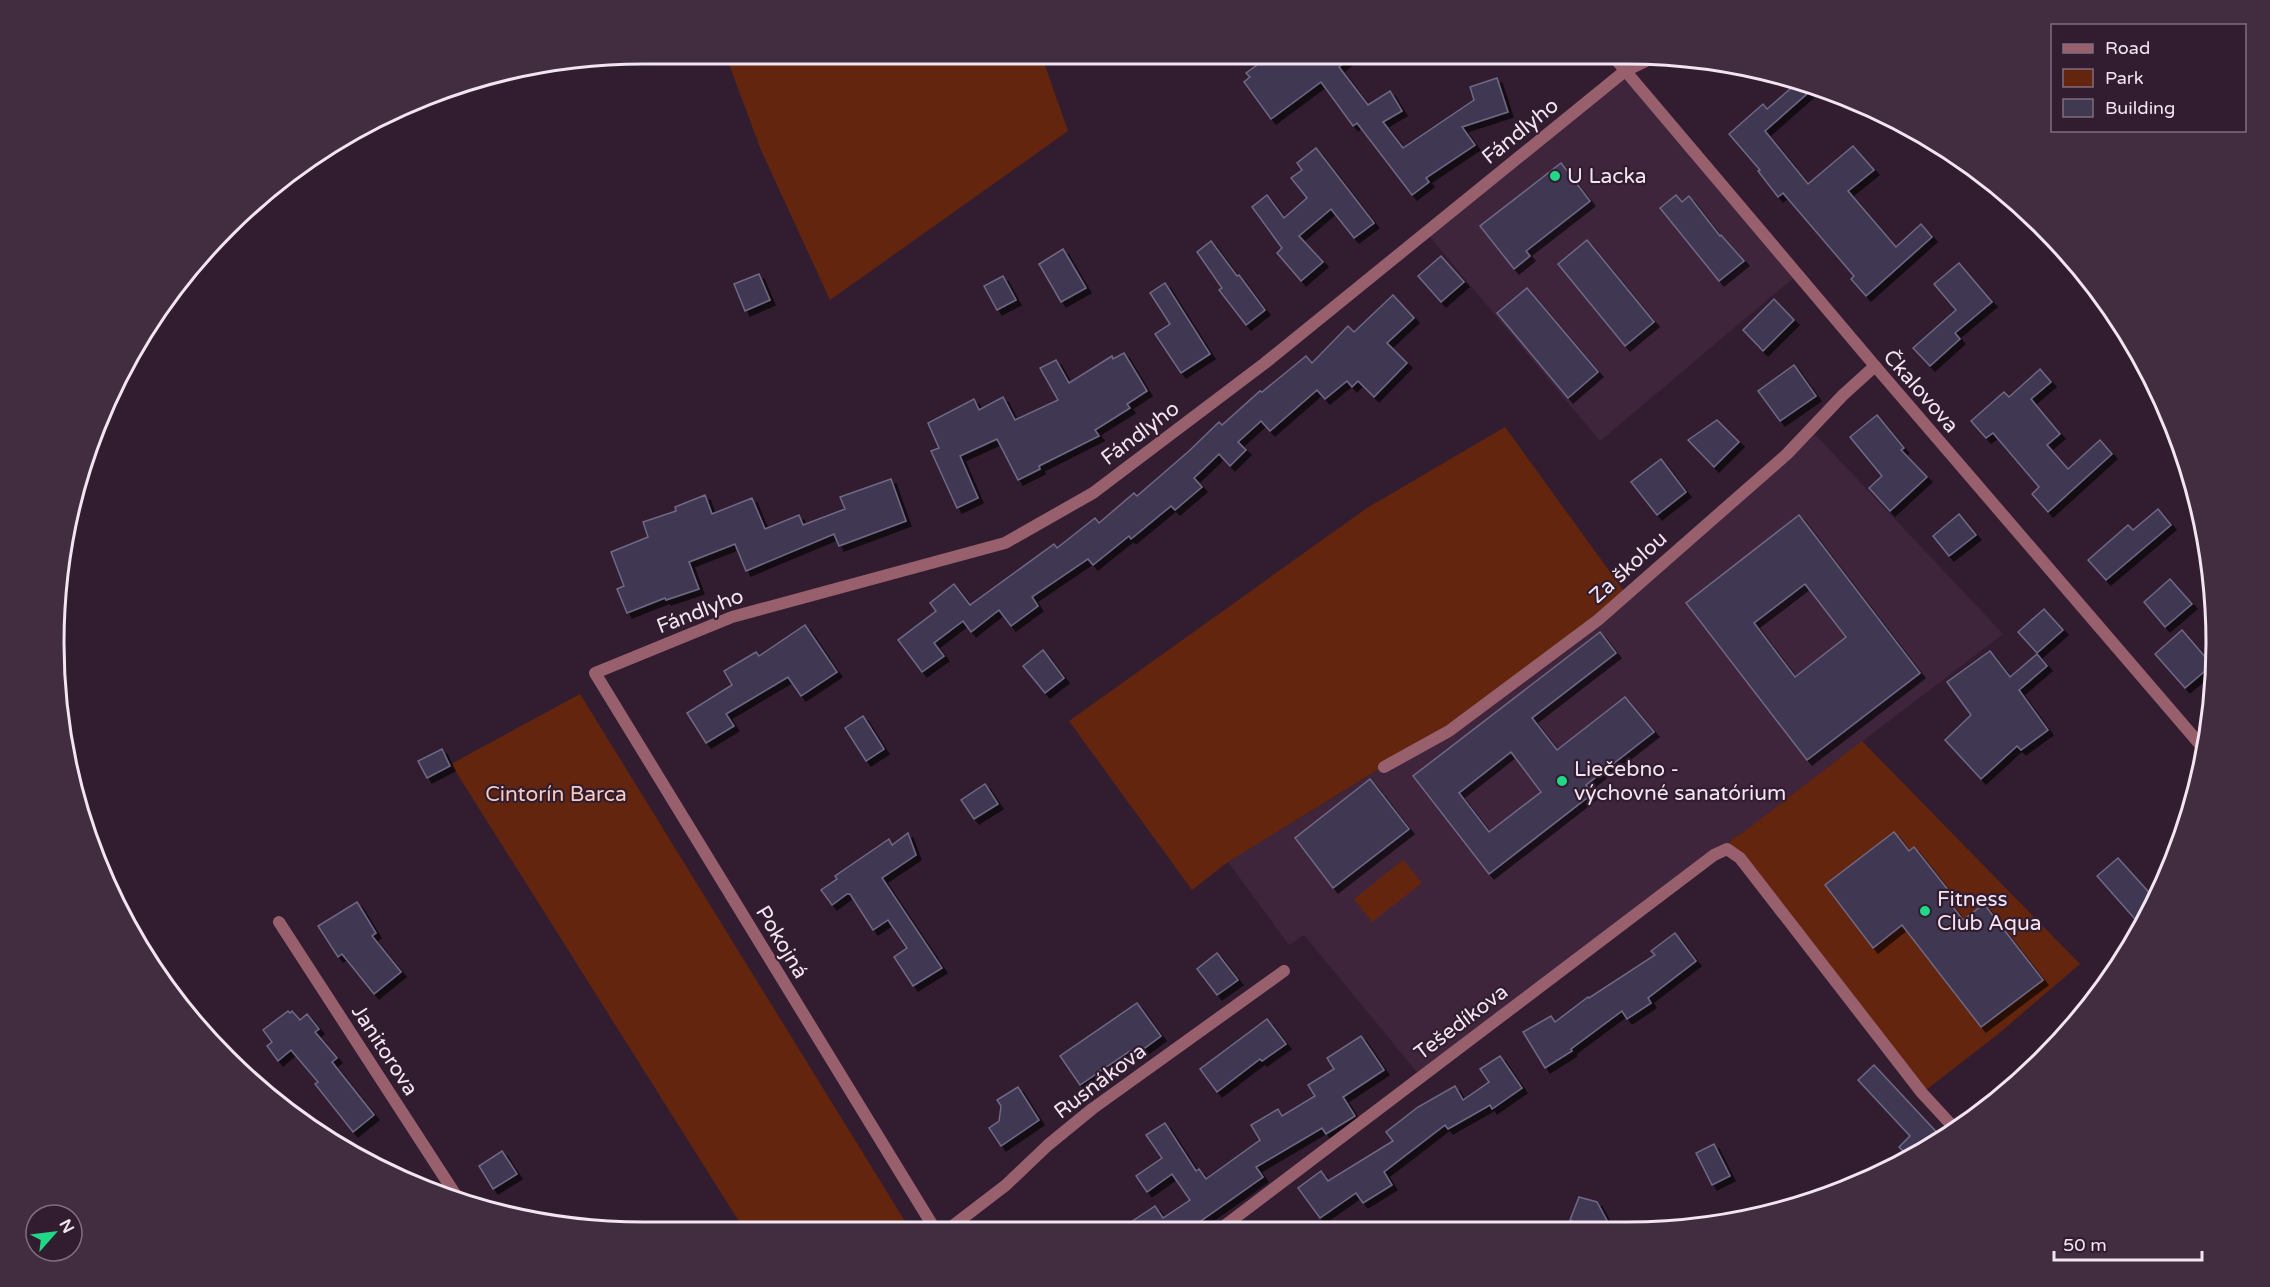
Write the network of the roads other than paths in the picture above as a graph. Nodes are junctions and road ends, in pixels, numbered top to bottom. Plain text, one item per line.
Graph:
1 (1619, 64) edge
2 (1638, 65) edge
3 (1625, 71) junction
4 (1875, 366) junction
5 (596, 674) joint
6 (2197, 741) edge
7 (1383, 767) dead end
8 (279, 922) dead end
9 (1284, 971) dead end
10 (1950, 1124) edge
11 (453, 1190) edge
12 (931, 1222) edge
13 (958, 1222) edge
14 (1230, 1222) edge

1 - 3 street, Čkalovova
2 - 3 street, Fándlyho
3 - 4 street, Čkalovova
3 - 5 street, Fándlyho
4 - 6 street, Čkalovova
4 - 7 street, Za školou
5 - 12 street, Pokojná
8 - 11 street, Janitorova
9 - 13 street, Rusnákova
10 - 14 street, Tešedíkova

